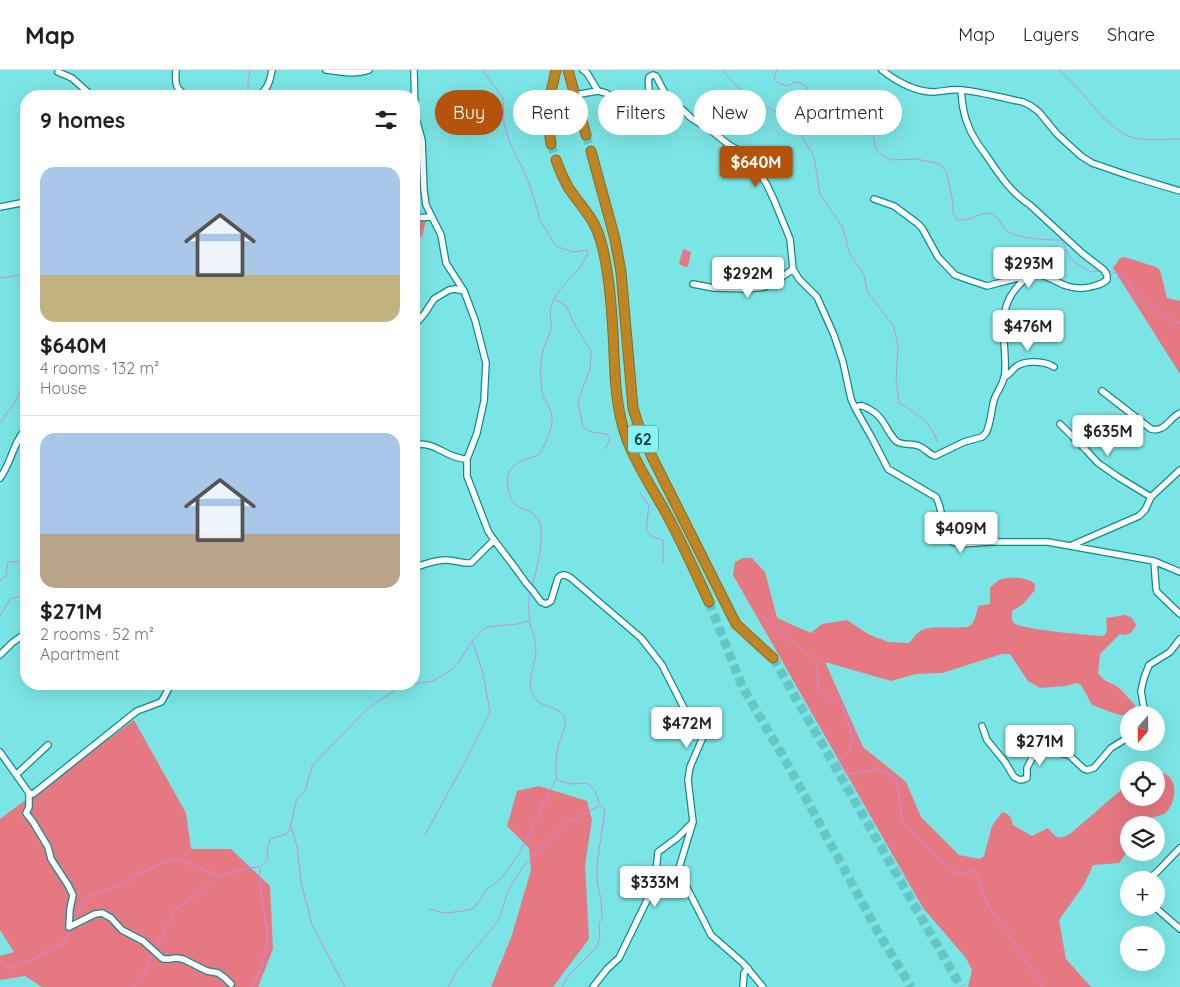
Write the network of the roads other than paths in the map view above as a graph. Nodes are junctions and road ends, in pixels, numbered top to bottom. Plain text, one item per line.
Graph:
1 (176, 70) edge
2 (272, 70) edge
3 (326, 70) edge
4 (368, 70) edge
5 (414, 70) edge
6 (556, 70) edge
7 (568, 70) edge
8 (583, 70) edge
9 (882, 70) edge
10 (58, 72) dead end
11 (85, 90) edge
12 (179, 90) edge
13 (265, 90) edge
14 (414, 90) edge
15 (573, 90) edge
16 (650, 90) edge
17 (664, 90) edge
18 (961, 90) junction
19 (598, 91) joint
20 (588, 93) edge
21 (684, 111) edge
22 (420, 133) edge
23 (551, 144) tunnel mouth
24 (590, 151) tunnel mouth
25 (423, 158) joint
26 (556, 160) tunnel mouth
27 (1180, 191) edge
28 (874, 199) dead end
29 (20, 203) edge
30 (0, 207) edge
31 (432, 217) junction
32 (420, 218) edge
33 (793, 269) junction
34 (1024, 280) junction
35 (693, 284) dead end
36 (464, 291) junction
37 (420, 319) edge
38 (1054, 367) dead end
39 (1004, 377) junction
40 (1102, 391) dead end
41 (855, 408) junction
42 (1180, 413) edge
43 (1060, 424) dead end
44 (20, 436) edge
45 (420, 444) edge
46 (468, 459) junction
47 (1180, 470) edge
48 (0, 478) edge
49 (1151, 497) junction
50 (494, 540) junction
51 (1070, 546) junction
52 (1154, 561) junction
53 (420, 566) edge
54 (1180, 572) edge
55 (708, 602) tunnel mouth
56 (1180, 614) edge
57 (20, 637) edge
58 (1180, 638) edge
59 (0, 655) edge
60 (773, 658) tunnel mouth
61 (167, 690) edge
62 (1144, 706) edge
63 (982, 726) dead end
64 (1120, 743) edge
65 (48, 745) dead end
66 (0, 752) edge
67 (17, 776) junction
68 (29, 793) junction
69 (693, 822) junction
70 (1180, 848) edge
71 (1158, 871) edge
72 (1164, 916) edge
73 (1180, 929) edge
74 (748, 968) junction
75 (231, 984) dead end
76 (596, 985) edge
77 (743, 987) edge
78 (763, 987) edge

1 - 12 street
2 - 13 street
3 - 4 street
5 - 14 street
6 - 23 highway
7 - 15 highway
8 - 19 street
9 - 18 street
10 - 11 street
16 - 17 street
18 - 27 street
18 - 34 street
19 - 20 street
21 - 33 street
22 - 25 street
24 - 60 highway, 62
25 - 31 street
26 - 55 highway, 62
28 - 34 street
29 - 30 street
31 - 32 street
31 - 36 street
33 - 35 street
33 - 41 street
34 - 39 street
36 - 37 street
36 - 46 street
38 - 39 street
39 - 41 street
40 - 42 street
41 - 51 street
43 - 49 street
44 - 48 street
45 - 46 street
46 - 50 street
47 - 49 street
49 - 51 street
50 - 53 street
50 - 69 street
51 - 52 street
52 - 54 street
52 - 56 street
57 - 59 street
58 - 62 street
61 - 68 street
63 - 64 street
65 - 67 street
66 - 67 street
67 - 68 street
68 - 75 street
69 - 74 street
69 - 76 street
70 - 71 street
72 - 73 street
74 - 77 street
74 - 78 street

